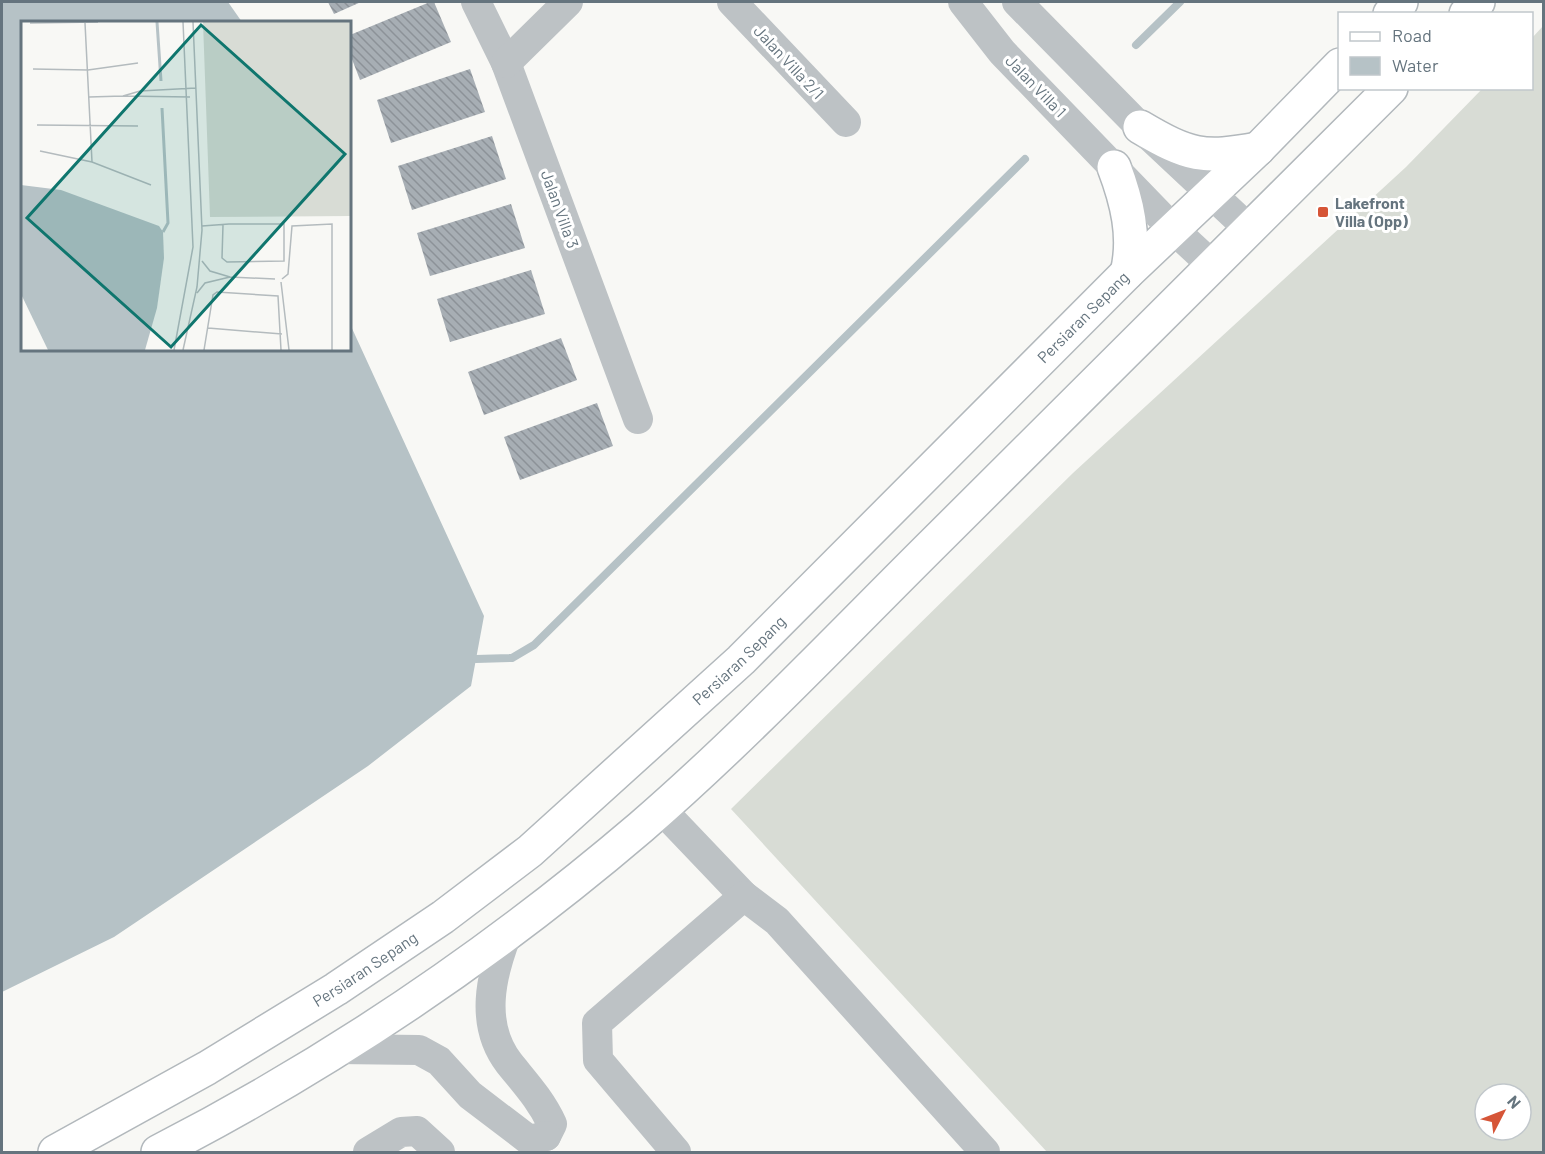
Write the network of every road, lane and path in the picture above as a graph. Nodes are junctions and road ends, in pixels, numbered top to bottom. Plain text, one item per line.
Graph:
1 (476, 2) edge
2 (568, 2) edge
3 (732, 2) edge
4 (963, 2) edge
5 (1017, 2) edge
6 (506, 63) junction
7 (1338, 67) edge
8 (1389, 90) edge
9 (846, 122) dead end
10 (1140, 127) junction
11 (1258, 149) junction
12 (1114, 167) junction
13 (1211, 193) junction
14 (1173, 229) junction
15 (1250, 230) junction
16 (1213, 266) junction
17 (1127, 273) junction
18 (638, 419) dead end
19 (661, 809) junction
20 (744, 896) junction
21 (507, 934) junction
22 (338, 1049) junction
23 (552, 1146) edge
24 (55, 1152) edge
25 (158, 1152) edge
26 (368, 1152) edge
27 (440, 1152) edge
28 (676, 1152) edge
29 (986, 1152) edge

1 - 6 street, Jalan Villa 3
2 - 6 street
3 - 9 street, Jalan Villa 2/1
4 - 12 street, Jalan Villa 1
5 - 10 street
6 - 18 street, Jalan Villa 3
7 - 11 street, Persiaran Sepang
8 - 15 street
10 - 11 street
10 - 13 street
11 - 13 street, Persiaran Sepang
12 - 14 street, Jalan Villa 1
12 - 17 street
13 - 14 street, Persiaran Sepang
13 - 15 street
14 - 16 street, Jalan Villa 1
14 - 17 street, Persiaran Sepang
15 - 16 street
16 - 19 street
17 - 24 street, Persiaran Sepang
19 - 20 street
19 - 21 street
20 - 28 street
20 - 29 street
21 - 22 street
21 - 23 street
22 - 23 street
22 - 25 street
26 - 27 street

